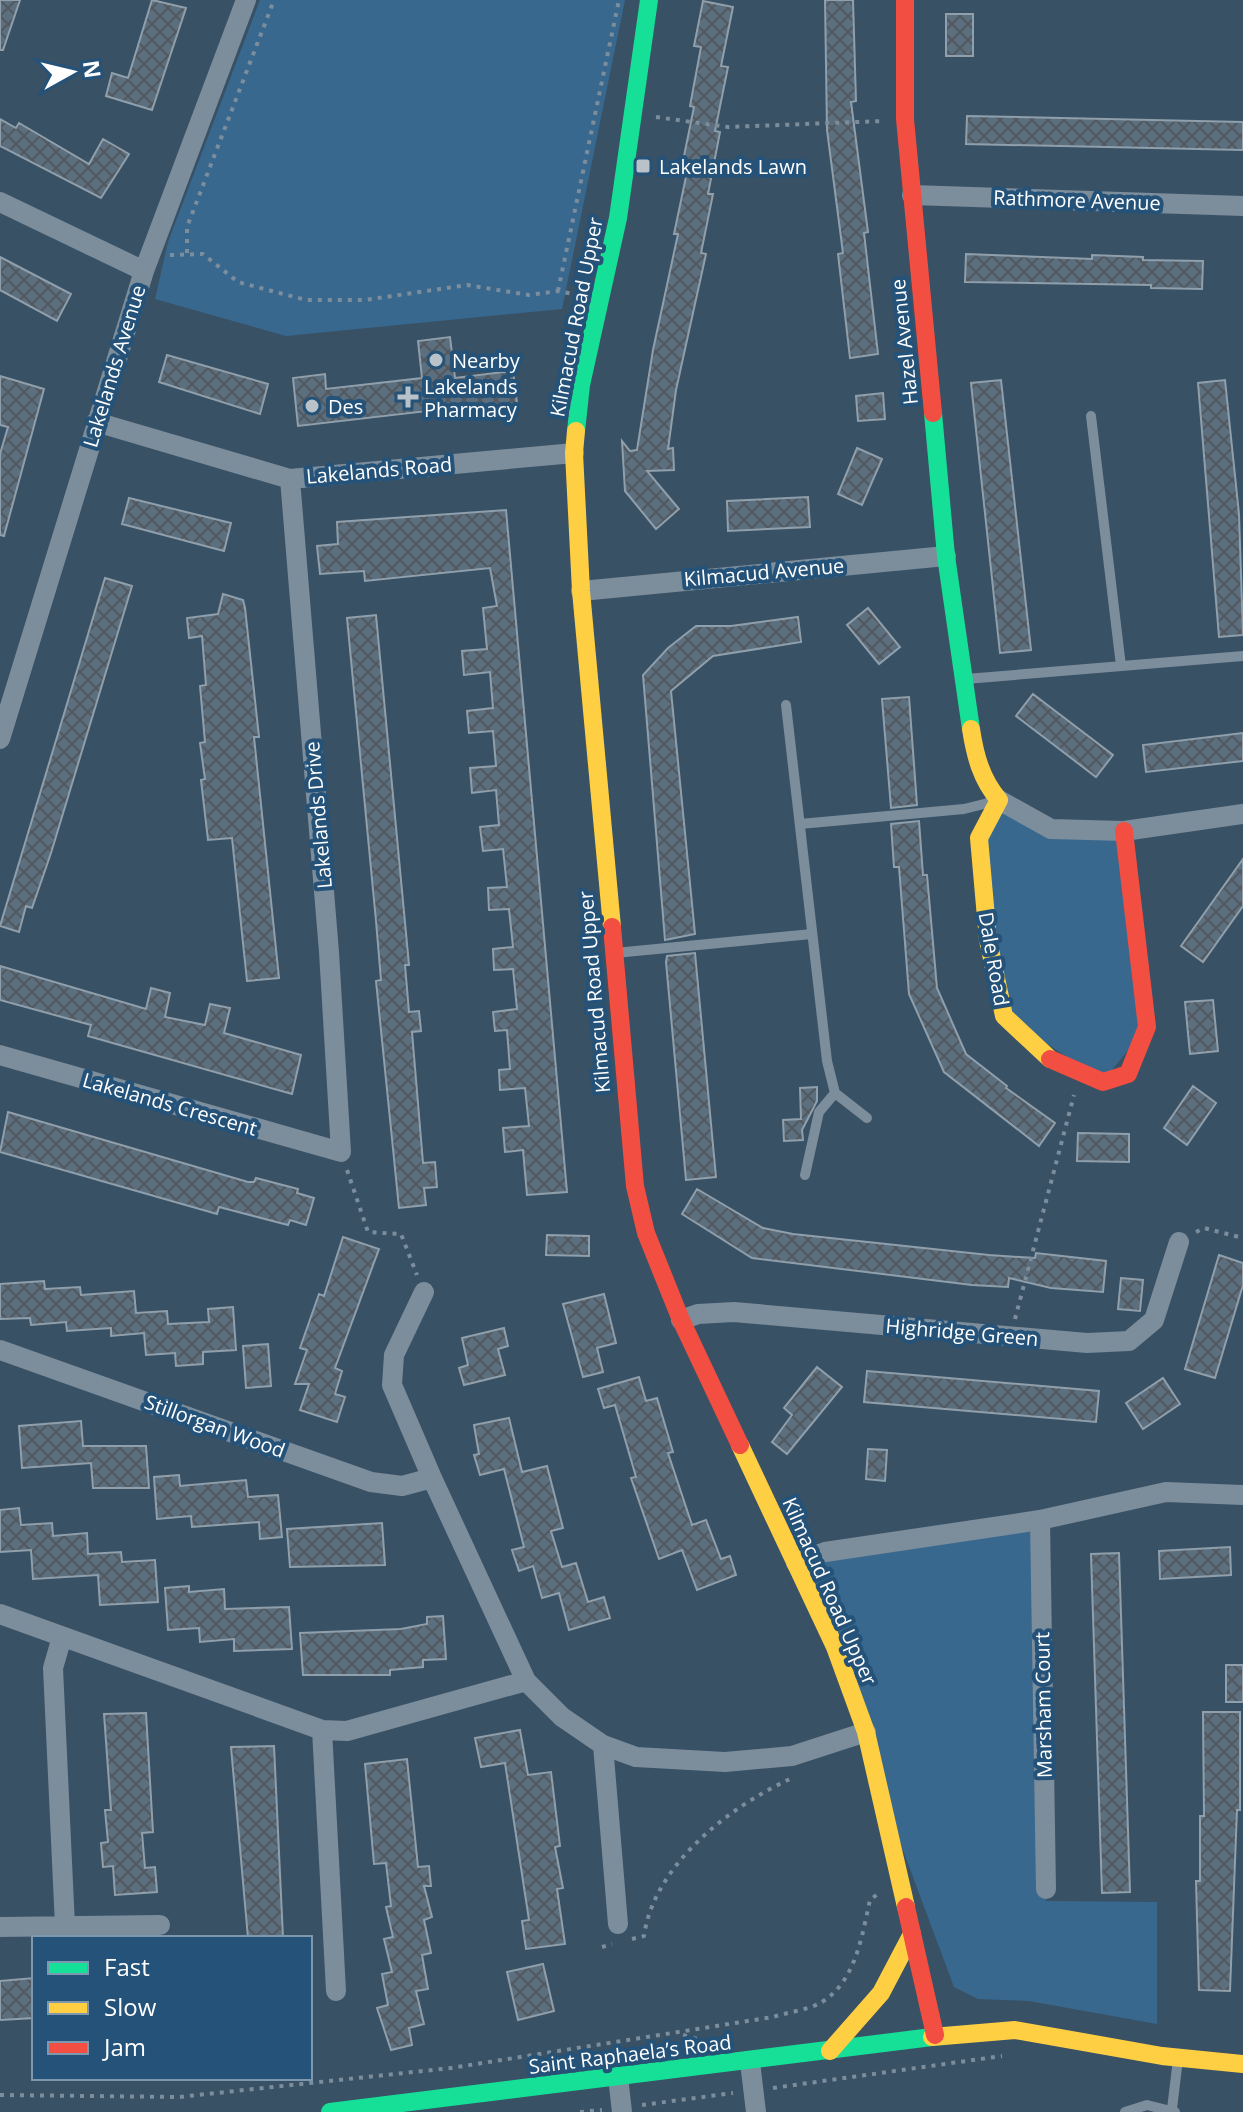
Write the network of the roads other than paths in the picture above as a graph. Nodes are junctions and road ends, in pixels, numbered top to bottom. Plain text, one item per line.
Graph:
1 (246, 0) edge
2 (649, 0) edge
3 (905, 0) edge
4 (912, 195) junction
5 (0, 202) edge
6 (1243, 206) edge
7 (144, 271) junction
8 (1091, 416) dead end
9 (96, 422) junction
10 (574, 453) junction
11 (290, 479) junction
12 (946, 556) junction
13 (581, 591) junction
14 (1243, 656) edge
15 (1121, 666) junction
16 (964, 679) junction
17 (786, 705) dead end
18 (0, 739) edge
19 (999, 800) junction
20 (1243, 814) edge
21 (800, 824) junction
22 (1124, 831) junction
23 (812, 934) junction
24 (613, 953) junction
25 (0, 1055) edge
26 (835, 1093) junction
27 (867, 1118) dead end
28 (341, 1152) joint
29 (805, 1175) dead end
30 (1179, 1242) road end
31 (424, 1292) road end
32 (681, 1320) junction
33 (0, 1350) edge
34 (432, 1478) junction
35 (1243, 1495) edge
36 (1040, 1520) junction
37 (796, 1563) junction
38 (0, 1614) edge
39 (62, 1637) junction
40 (526, 1681) junction
41 (322, 1730) junction
42 (866, 1732) junction
43 (603, 1745) junction
44 (1046, 1889) dead end
45 (160, 1925) dead end
46 (65, 1926) junction
47 (0, 1927) edge
48 (912, 1934) junction
49 (620, 1936) road end
50 (336, 1991) dead end
51 (935, 2035) junction
52 (830, 2051) junction
53 (1178, 2057) junction
54 (750, 2062) junction
55 (1243, 2064) edge
56 (618, 2077) junction
57 (622, 2110) edge
58 (1173, 2110) edge
59 (330, 2112) edge
60 (756, 2112) edge
61 (1125, 2112) edge

1 - 7 street, Lakelands Avenue
2 - 10 street, Kilmacud Road Upper
3 - 4 street, Hazel Avenue
4 - 6 street, Rathmore Avenue
4 - 12 street, Hazel Avenue
5 - 7 street
7 - 9 street, Lakelands Avenue
8 - 15 lane
9 - 11 street, Lakelands Road
9 - 18 street, Lakelands Avenue
10 - 11 street, Lakelands Road
10 - 13 street, Kilmacud Road Upper
11 - 28 street, Lakelands Drive
12 - 13 street, Kilmacud Avenue
12 - 16 street, Hazel Avenue
13 - 24 street, Kilmacud Road Upper
14 - 15 lane
15 - 16 lane
16 - 19 street
17 - 21 lane
19 - 21 lane
19 - 22 street
19 - 22 street, Dale Road
20 - 22 street
21 - 23 lane
23 - 24 lane
23 - 26 lane
24 - 32 street, Kilmacud Road Upper
25 - 28 street, Lakelands Crescent
26 - 27 lane
26 - 29 lane
30 - 32 street, Highridge Green
31 - 34 street
32 - 37 street, Kilmacud Road Upper
33 - 34 street, Stillorgan Wood
34 - 40 street
35 - 36 street
36 - 37 street
36 - 44 street, Marsham Court
37 - 42 street, Kilmacud Road Upper
38 - 39 street
39 - 41 street
39 - 46 street
40 - 41 street
40 - 43 street
41 - 50 street
42 - 43 street
42 - 48 street, Kilmacud Road Upper
43 - 49 street
45 - 46 street
46 - 47 street
48 - 51 street, Kilmacud Road Upper
48 - 52 street
51 - 52 street, Saint Raphaela’s Road
51 - 53 street
52 - 54 street, Saint Raphaela’s Road
53 - 55 street
53 - 58 lane
54 - 56 street, Saint Raphaela’s Road
54 - 60 street
56 - 57 street
56 - 59 street, Saint Raphaela’s Road
58 - 61 lane

